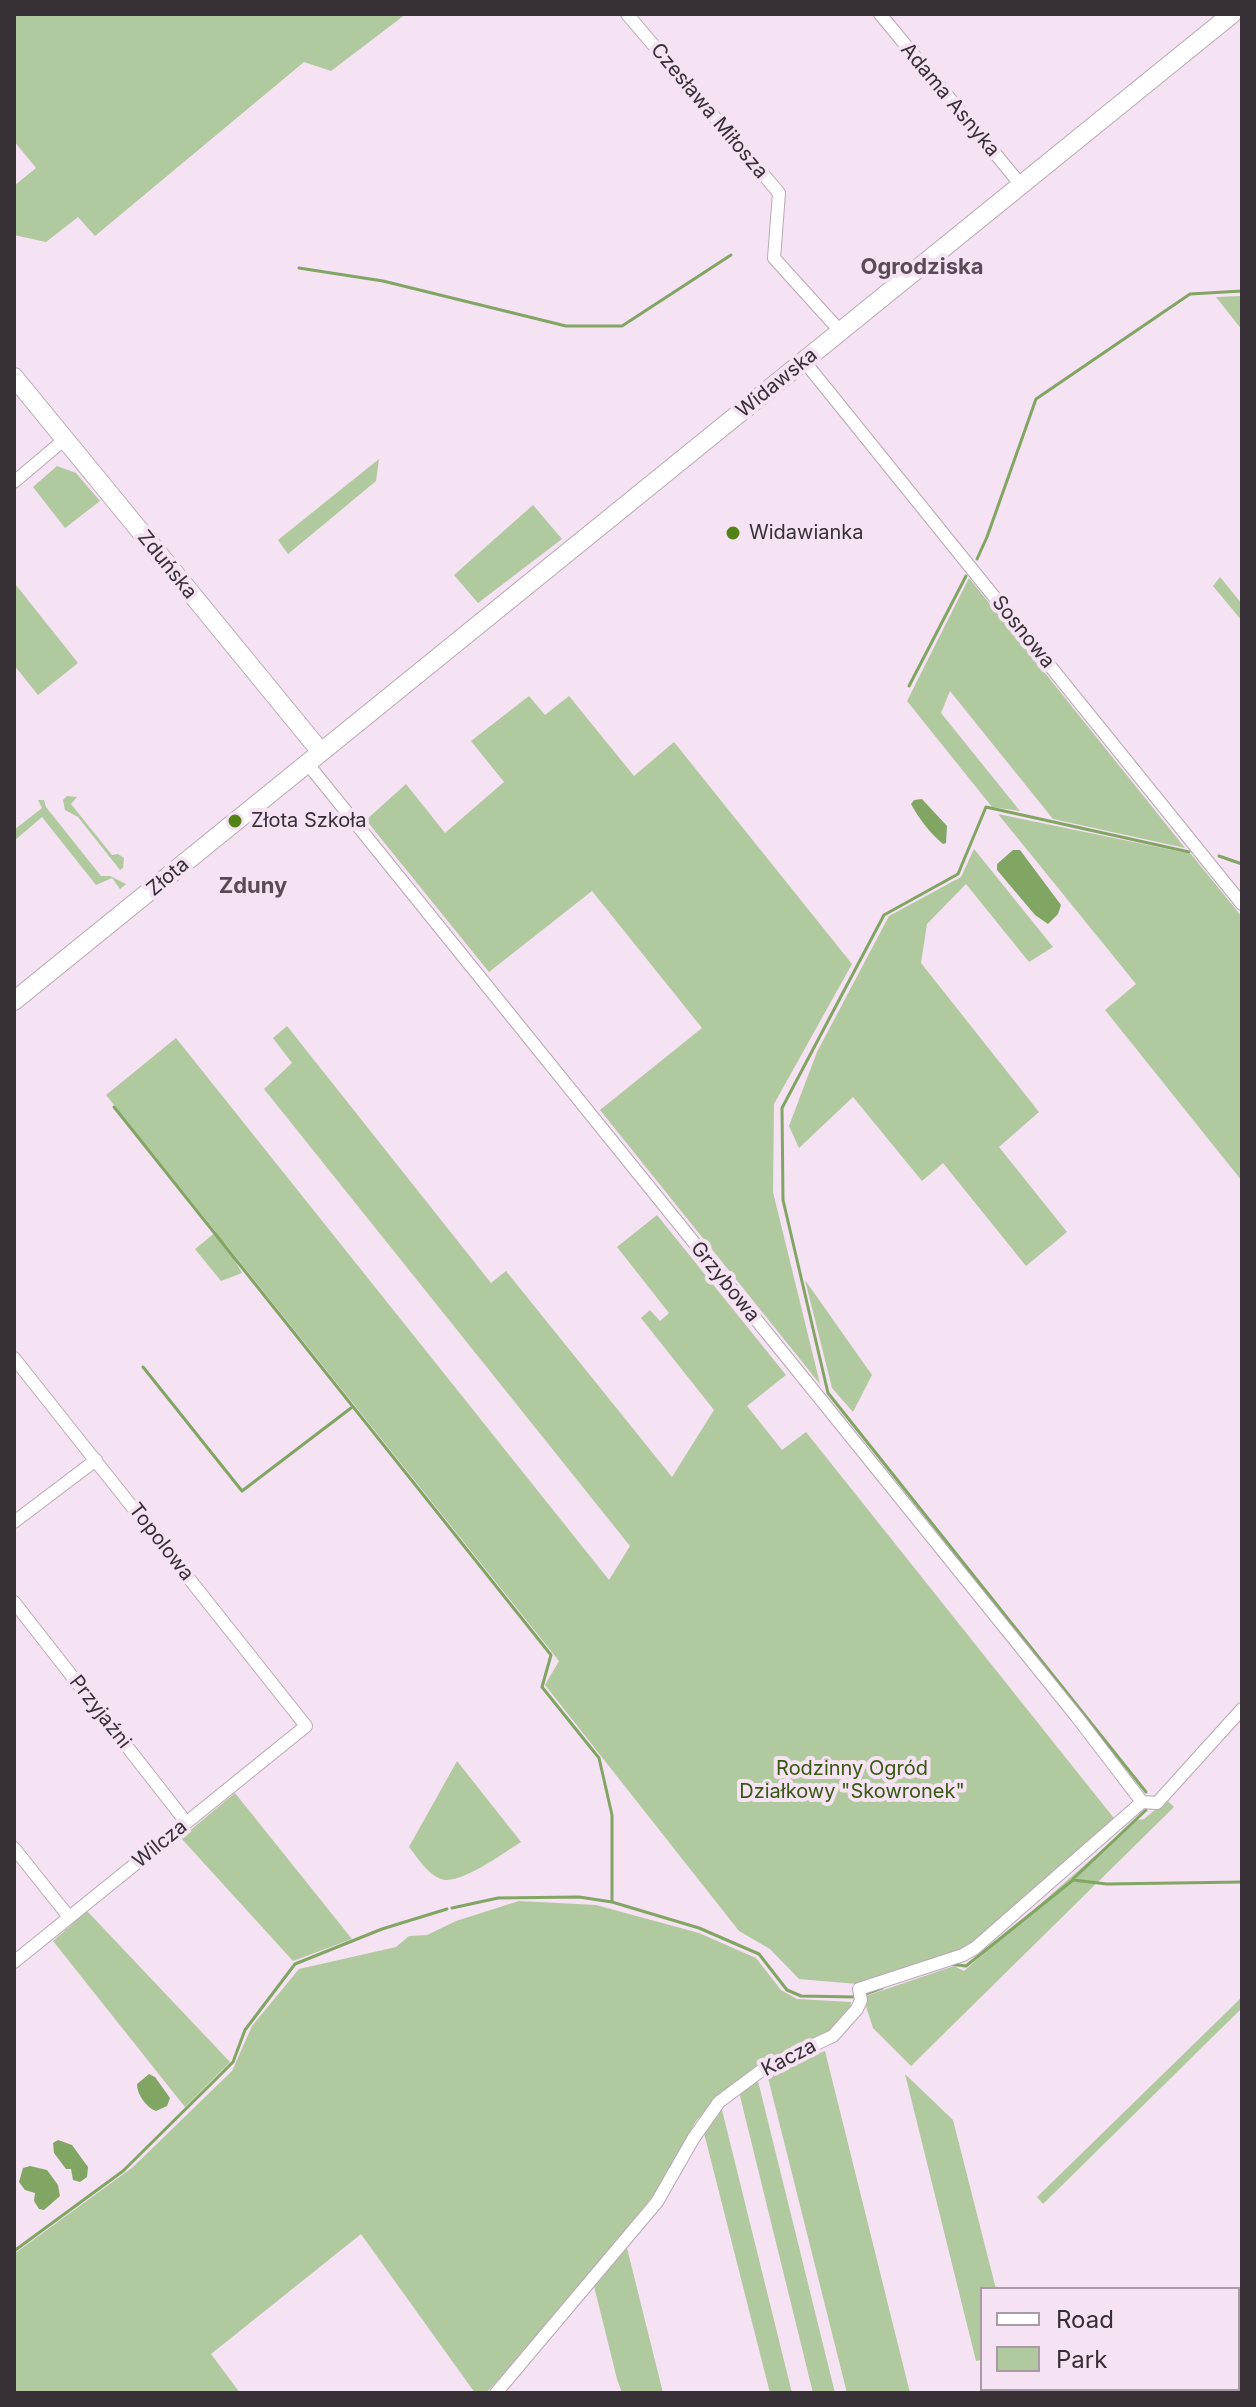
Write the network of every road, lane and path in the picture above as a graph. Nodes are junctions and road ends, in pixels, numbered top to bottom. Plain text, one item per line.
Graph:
1 (627, 14) edge
2 (880, 14) edge
3 (1232, 14) edge
4 (1021, 185) junction
5 (840, 331) junction
6 (804, 361) junction
7 (14, 377) edge
8 (65, 439) junction
9 (14, 482) edge
10 (314, 757) junction
11 (1242, 904) edge
12 (14, 1001) edge
13 (16, 1364) edge
14 (96, 1460) junction
15 (14, 1522) edge
16 (14, 1602) edge
17 (1242, 1709) edge
18 (306, 1726) joint
19 (1142, 1802) junction
20 (186, 1822) junction
21 (14, 1848) edge
22 (69, 1917) junction
23 (14, 1962) edge
24 (496, 2393) edge

1 - 5 street, Czesława Miłosza
2 - 4 street, Adama Asnyka
3 - 4 street, Widawska
4 - 5 street, Widawska
5 - 6 street, Widawska
6 - 10 street, Widawska
6 - 11 street, Sosnowa
7 - 8 street, Zduńska
8 - 9 street
8 - 10 street, Zduńska
10 - 12 street, Złota
10 - 19 street, Grzybowa
13 - 14 street, Topolowa
14 - 15 street
14 - 18 street, Topolowa
16 - 20 street, Przyjaźni
17 - 19 street, Kacza
18 - 20 street, Wilcza
19 - 24 street, Kacza
20 - 22 street, Wilcza
21 - 22 street
22 - 23 street, Wilcza

